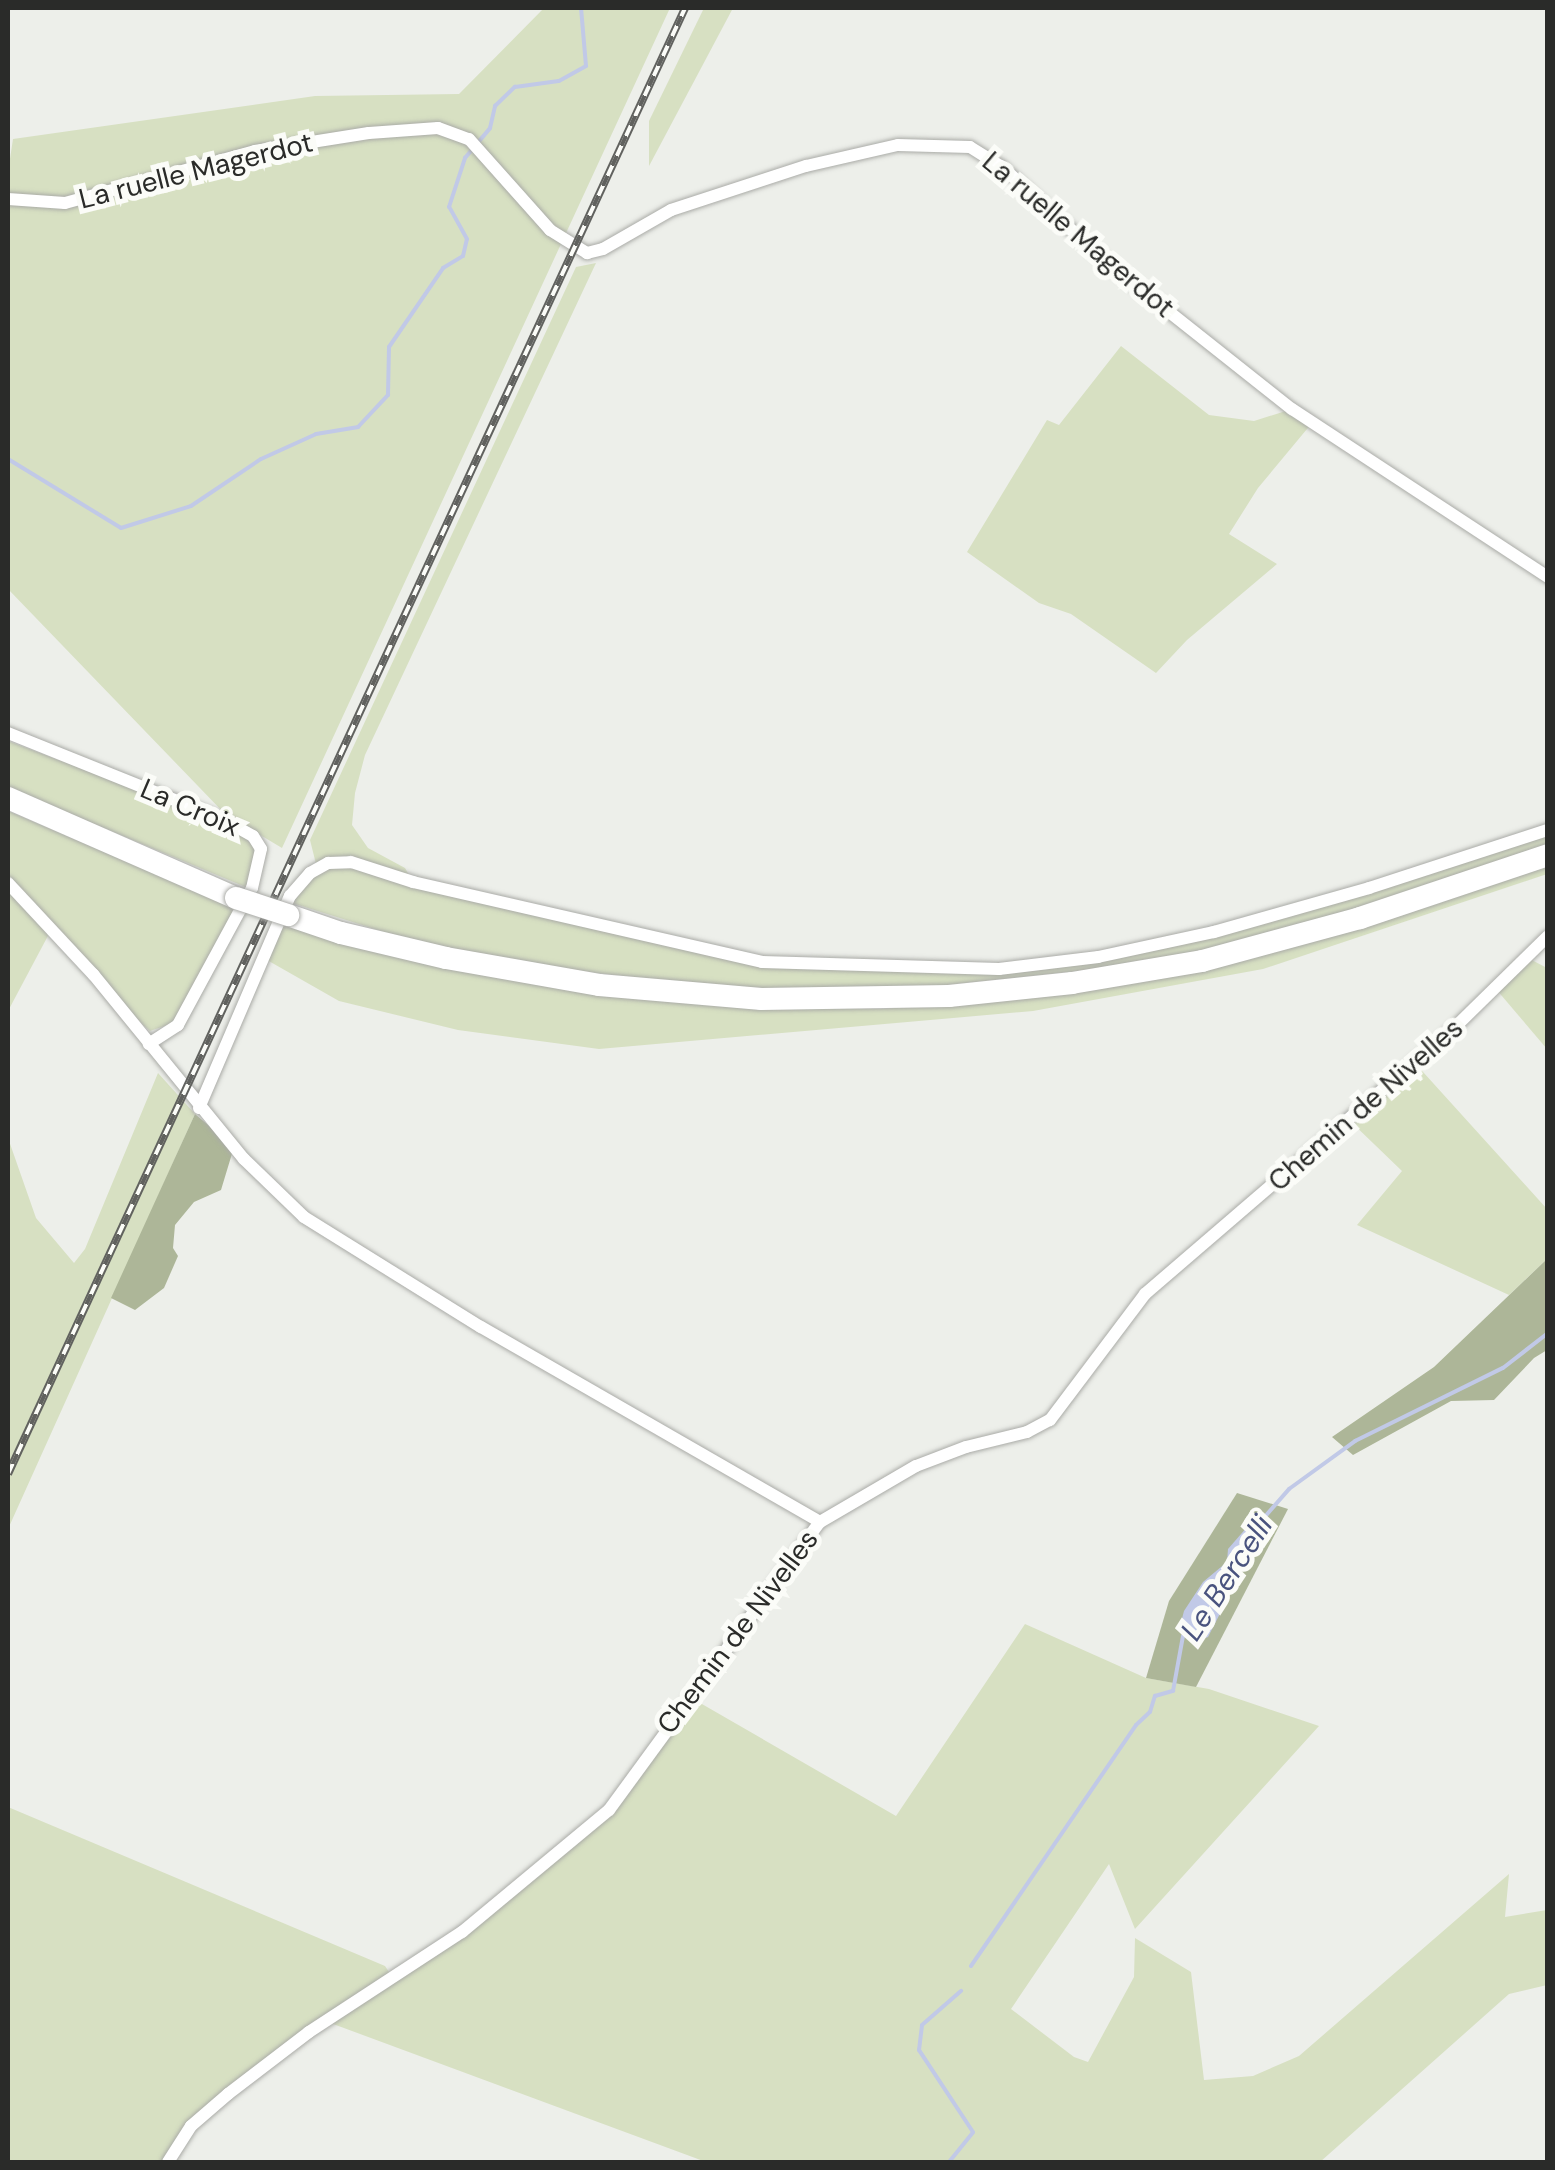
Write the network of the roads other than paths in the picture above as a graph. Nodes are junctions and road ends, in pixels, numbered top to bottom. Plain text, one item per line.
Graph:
1 (8, 199) edge
2 (1548, 577) edge
3 (8, 733) edge
4 (8, 798) edge
5 (1548, 830) edge
6 (1548, 855) edge
7 (8, 883) edge
8 (1548, 936) edge
9 (149, 1044) junction
10 (200, 1108) junction
11 (820, 1522) junction
12 (168, 2162) edge

1 - 2 street, La ruelle Magerdot
3 - 9 street, La Croix
4 - 6 highway, bridge
5 - 10 street
7 - 9 street
8 - 11 street, Chemin de Nivelles
9 - 10 street
10 - 11 street
11 - 12 street, Chemin de Nivelles

